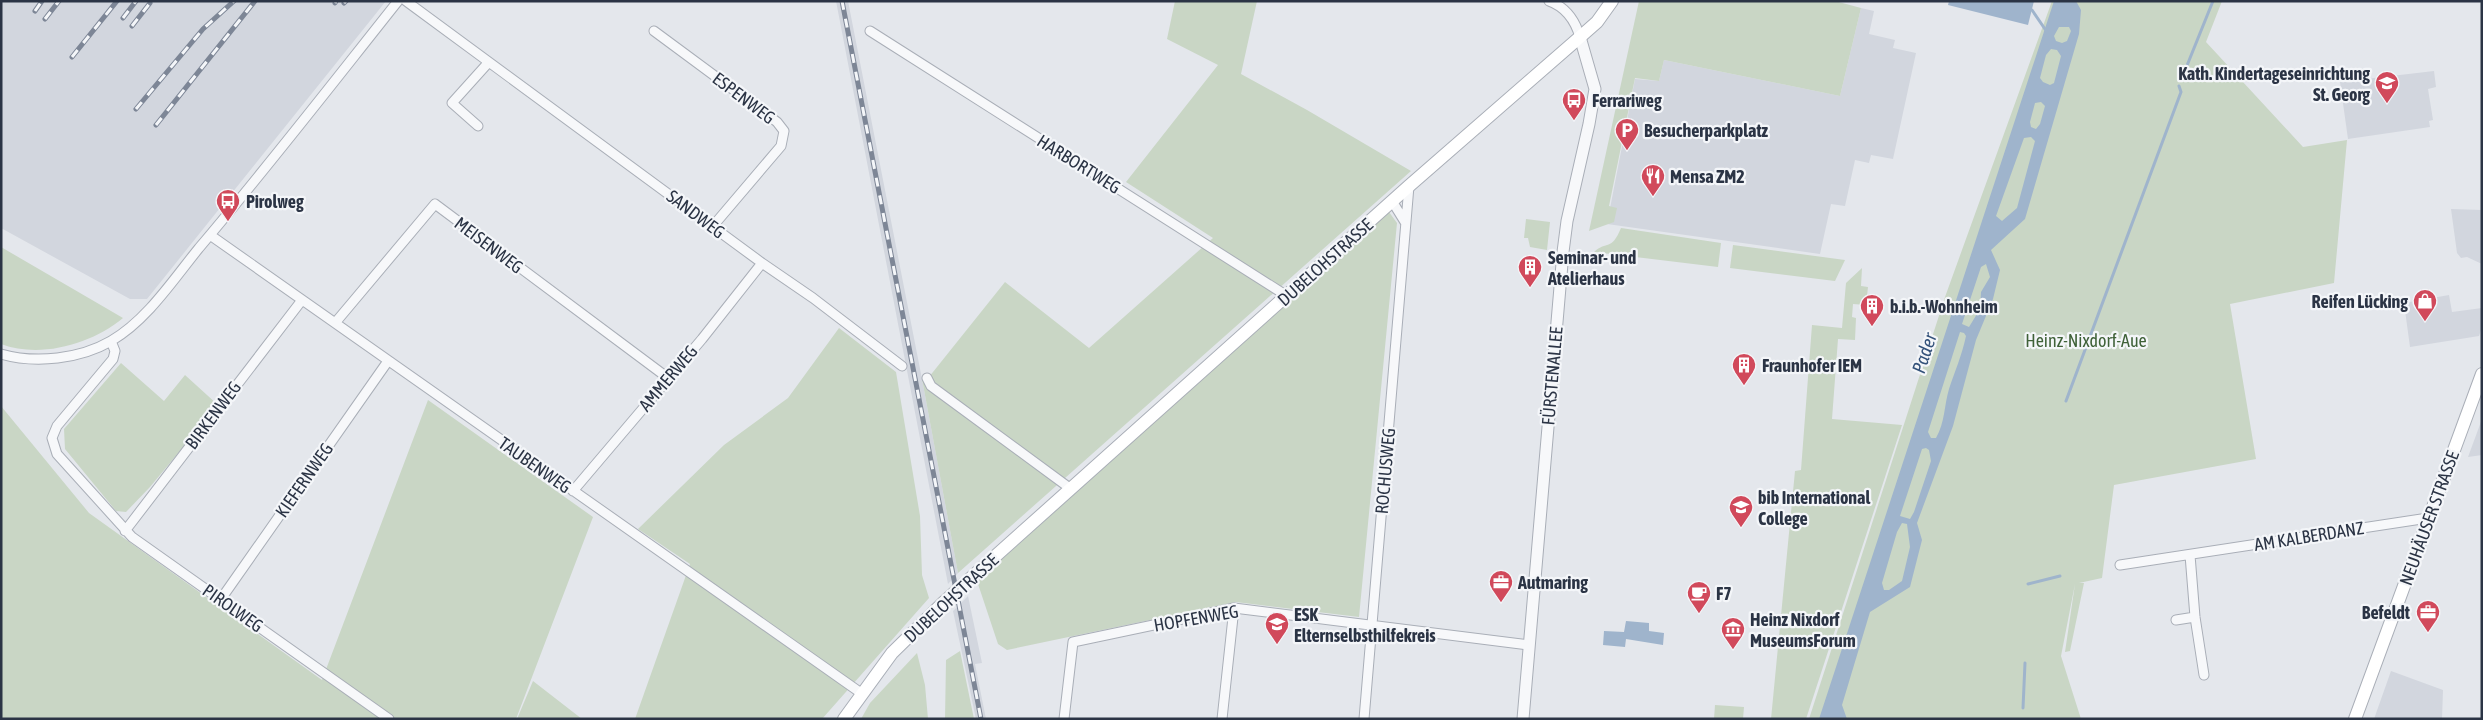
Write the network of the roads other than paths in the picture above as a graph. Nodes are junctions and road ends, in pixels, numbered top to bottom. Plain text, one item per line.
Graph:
1 (398, 1) edge
2 (406, 1) edge
3 (1549, 1) edge
4 (1612, 1) edge
5 (654, 31) dead end
6 (870, 31) dead end
7 (1580, 37) junction
8 (488, 63) junction
9 (478, 126) dead end
10 (1409, 186) junction
11 (1392, 201) junction
12 (1405, 222) junction
13 (713, 226) junction
14 (210, 235) junction
15 (762, 263) junction
16 (1287, 296) junction
17 (302, 300) junction
18 (335, 323) junction
19 (111, 341) junction
20 (1, 354) edge
21 (388, 361) junction
22 (902, 366) dead end
23 (2482, 374) edge
24 (668, 378) junction
25 (927, 378) dead end
26 (1071, 488) junction
27 (573, 491) junction
28 (2428, 518) junction
29 (125, 531) junction
30 (2190, 555) junction
31 (2120, 565) dead end
32 (221, 599) junction
33 (1234, 608) junction
34 (2195, 617) junction
35 (2176, 620) dead end
36 (1373, 625) junction
37 (1529, 645) junction
38 (2204, 675) dead end
39 (861, 692) junction
40 (389, 719) edge
41 (844, 719) edge
42 (1064, 719) edge
43 (1222, 719) edge
44 (1364, 719) edge
45 (1523, 719) edge
46 (2355, 719) edge

1 - 14 street
2 - 8 street, SANDWEG
3 - 7 street
4 - 7 main road, DUBELOHSTRASSE
5 - 13 street, ESPENWEG
6 - 16 street, HARBORTWEG
7 - 10 main road, DUBELOHSTRASSE
7 - 37 street, FÜRSTENALLEE
8 - 9 street
8 - 13 street, SANDWEG
10 - 11 main road, DUBELOHSTRASSE
10 - 12 street, ROCHUSWEG
11 - 12 street
11 - 16 main road, DUBELOHSTRASSE
12 - 36 street, ROCHUSWEG
13 - 15 street, SANDWEG
14 - 17 street, TAUBENWEG
14 - 19 street
15 - 22 street, SANDWEG
15 - 24 street, AMMERWEG
16 - 26 main road, DUBELOHSTRASSE
17 - 18 street, TAUBENWEG
17 - 29 street, BIRKENWEG
18 - 21 street, TAUBENWEG
18 - 24 street, MEISENWEG
19 - 20 street
19 - 29 street, PIROLWEG
21 - 27 street, TAUBENWEG
21 - 32 street, KIEFERNWEG
23 - 28 main road, NEUHÄUSER STRASSE
24 - 27 street, AMMERWEG
25 - 26 street
26 - 39 main road, DUBELOHSTRASSE
27 - 39 street, TAUBENWEG
28 - 30 street, AM KALBERDANZ
28 - 46 main road, NEUHÄUSER STRASSE
29 - 32 street, PIROLWEG
30 - 31 street, AM KALBERDANZ
30 - 34 street
32 - 40 street, PIROLWEG
33 - 36 street, HOPFENWEG
33 - 42 street, HOPFENWEG
33 - 43 street
34 - 35 street
34 - 38 street
36 - 37 street, HOPFENWEG
36 - 44 street, ROCHUSWEG
37 - 45 street, FÜRSTENALLEE
39 - 41 main road, DUBELOHSTRASSE

